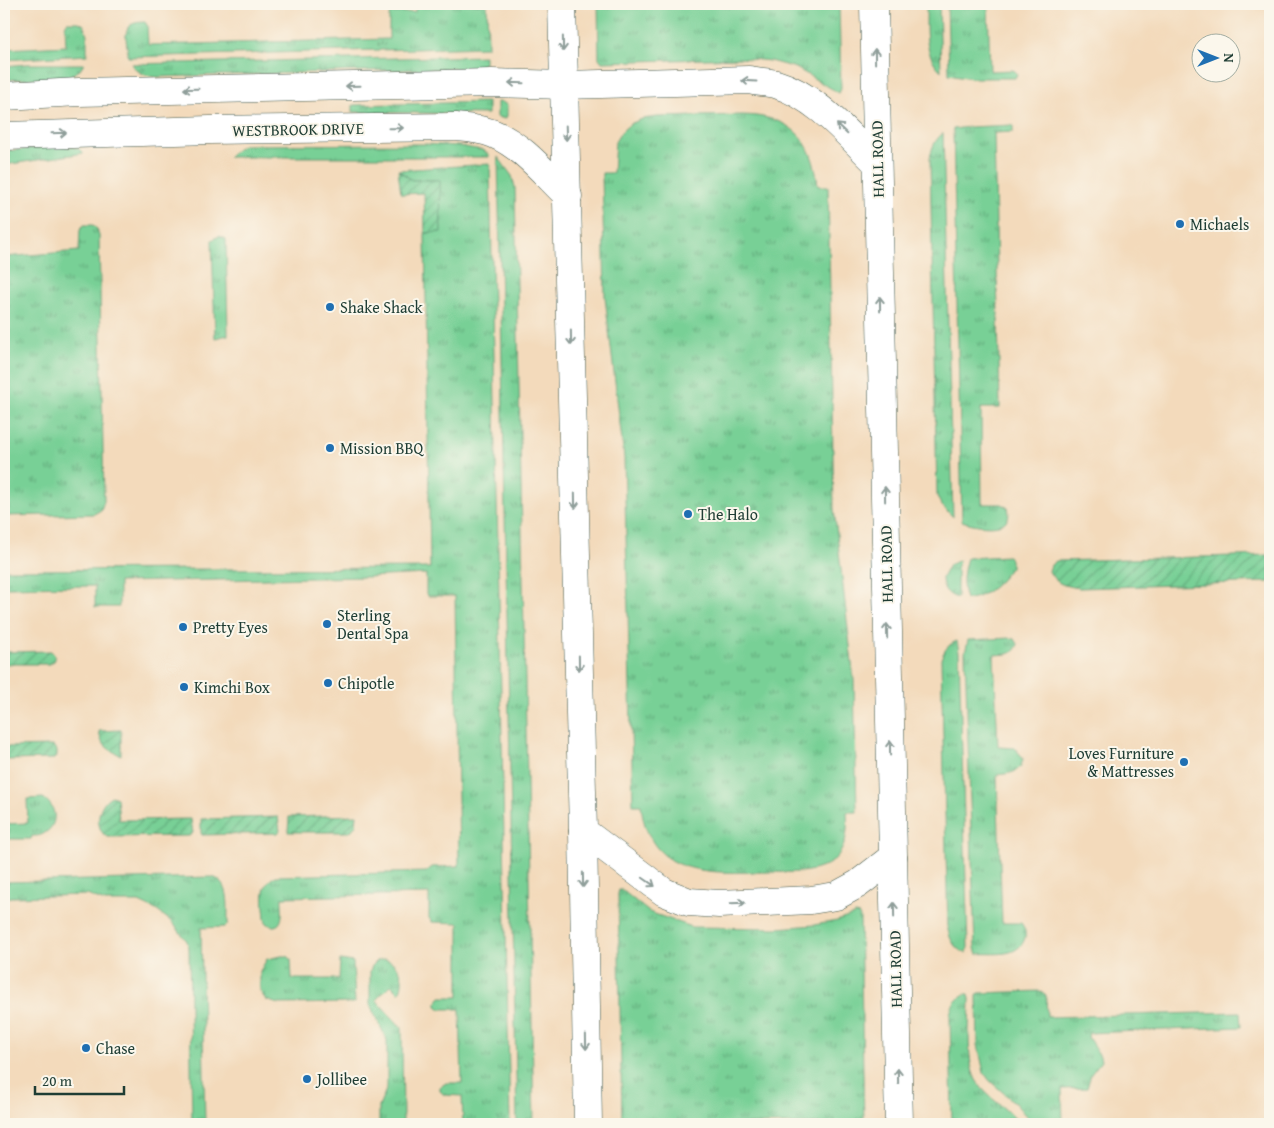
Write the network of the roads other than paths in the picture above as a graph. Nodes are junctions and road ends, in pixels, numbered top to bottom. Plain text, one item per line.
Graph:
1 (562, 4) edge
2 (874, 4) edge
3 (564, 85) junction
4 (4, 96) edge
5 (4, 136) edge
6 (877, 163) junction
7 (568, 196) junction
8 (582, 831) junction
9 (893, 857) junction
10 (588, 1124) edge
11 (899, 1124) edge

1 -> 3 main road
6 -> 2 main road, HALL ROAD
3 -> 4 main road
6 -> 3 main road
3 -> 7 main road
5 -> 7 main road, WESTBROOK DRIVE
9 -> 6 main road, HALL ROAD
7 -> 8 main road
8 -> 9 main road
8 -> 10 main road
11 -> 9 main road, HALL ROAD

